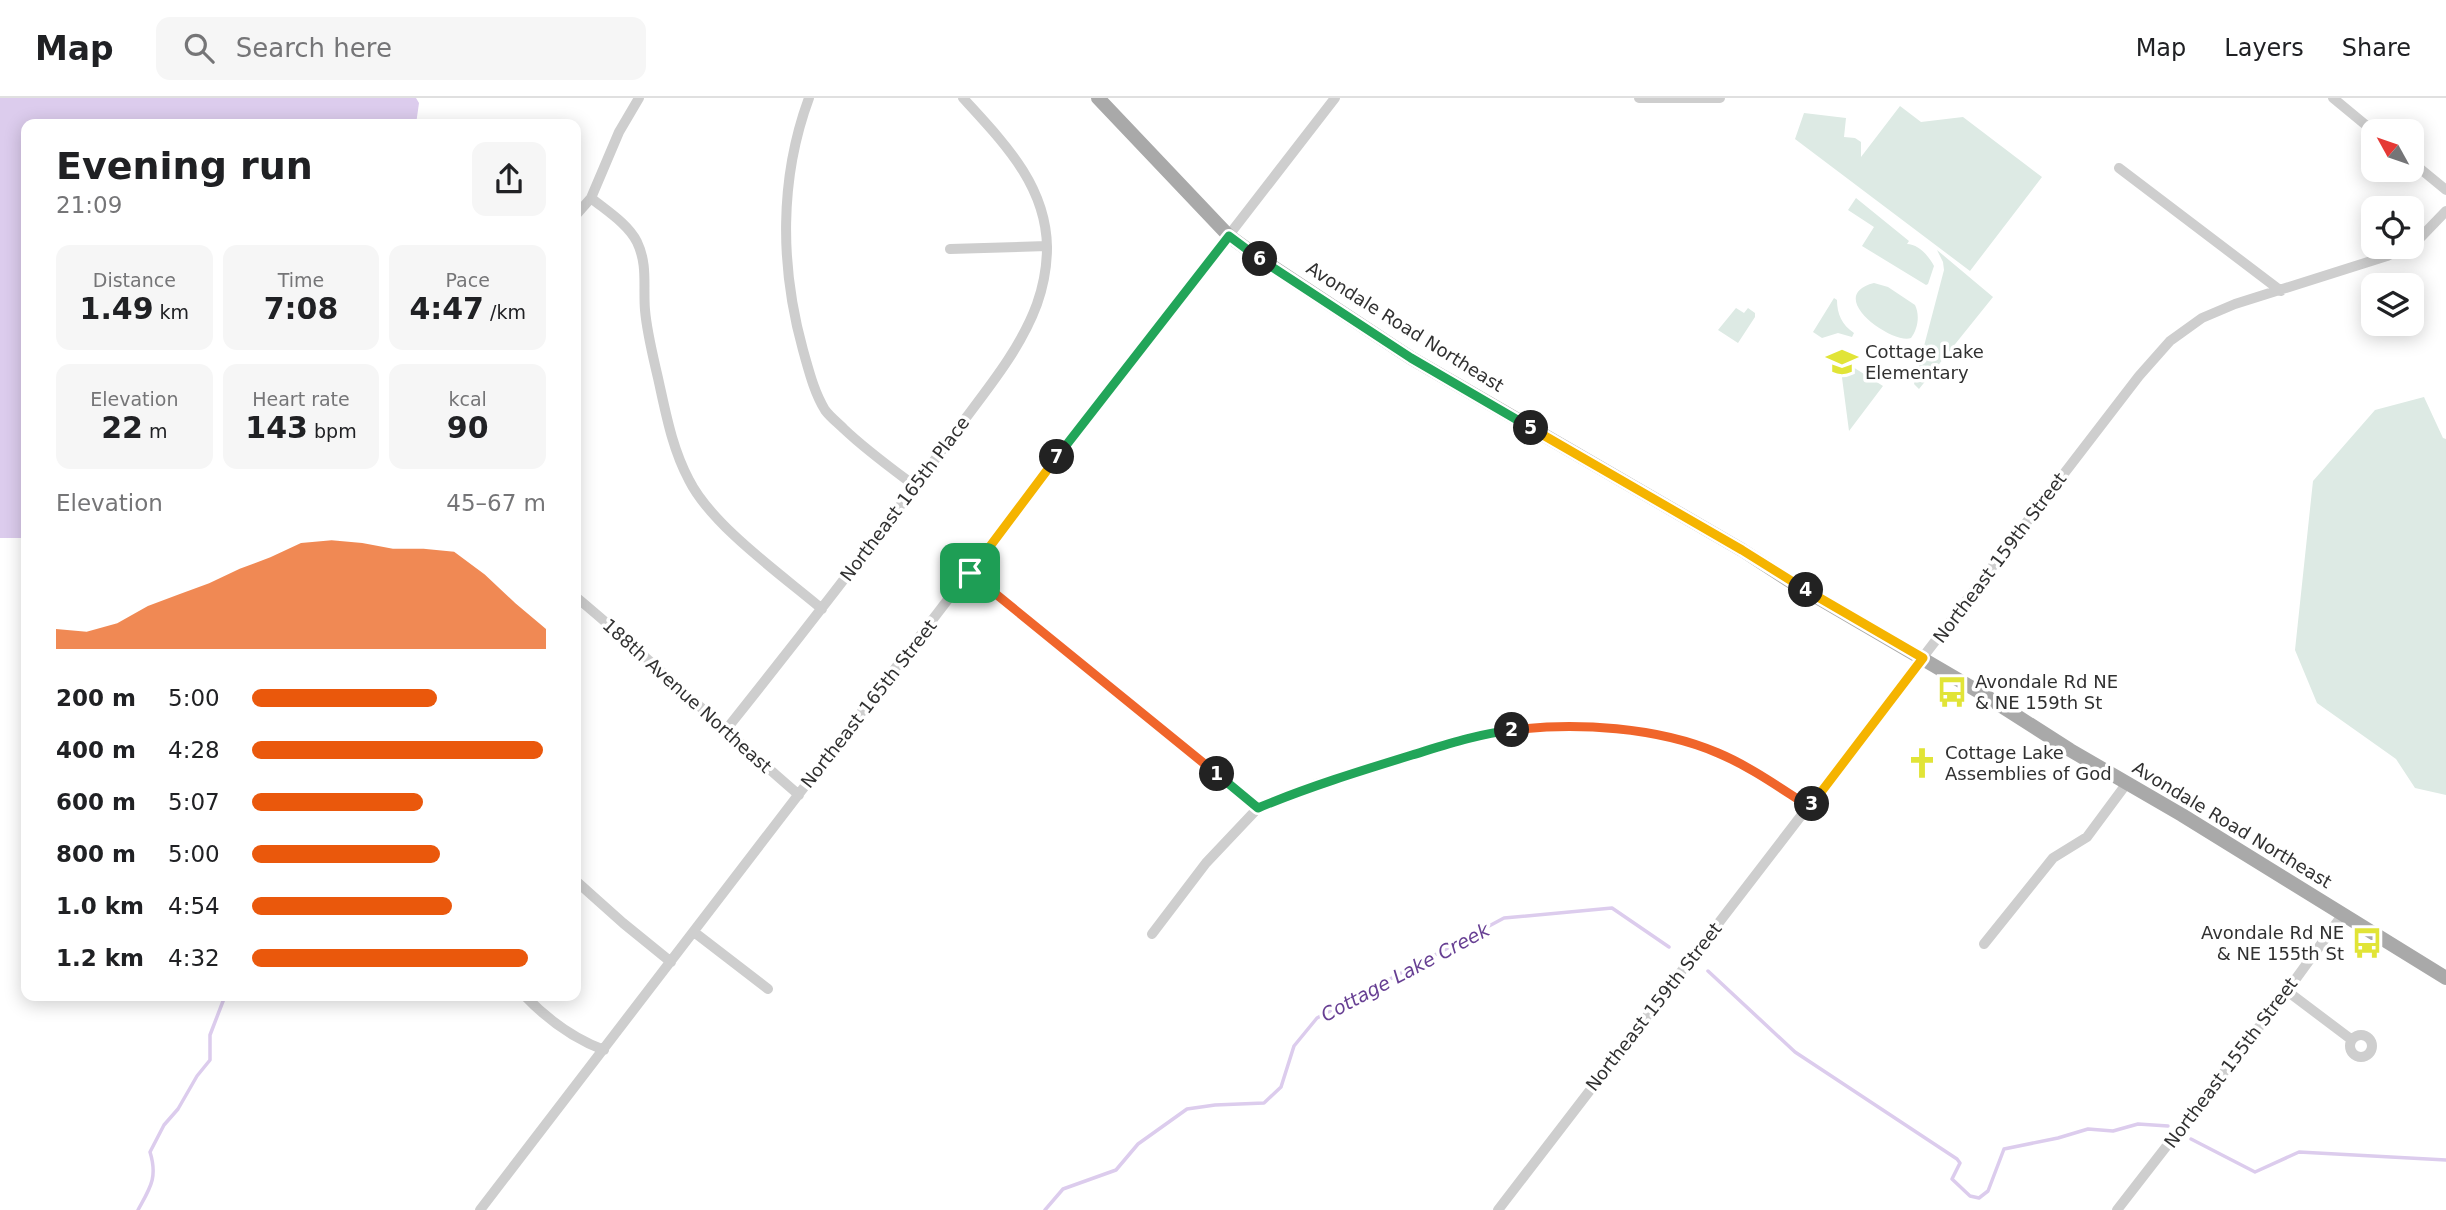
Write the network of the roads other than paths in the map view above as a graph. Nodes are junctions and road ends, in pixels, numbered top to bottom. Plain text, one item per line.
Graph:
1 (639, 98) edge
2 (809, 98) edge
3 (963, 98) edge
4 (1098, 98) edge
5 (1335, 98) edge
6 (1639, 98) edge
7 (1720, 98) edge
8 (2333, 98) edge
9 (2361, 121) edge
10 (2119, 168) dead end
11 (2424, 172) edge
12 (2446, 190) edge
13 (591, 198) junction
14 (581, 209) edge
15 (2446, 211) edge
16 (2424, 232) edge
17 (1229, 236) junction
18 (1047, 246) junction
19 (950, 249) dead end
20 (2378, 259) edge
21 (2281, 291) junction
22 (915, 486) junction
23 (970, 573) junction
24 (581, 601) edge
25 (822, 609) junction
26 (1923, 658) junction
27 (725, 732) junction
28 (2126, 783) junction
29 (799, 795) junction
30 (1810, 807) junction
31 (1258, 808) junction
32 (581, 885) edge
33 (2343, 914) junction
34 (694, 932) junction
35 (1152, 934) dead end
36 (1984, 944) dead end
37 (671, 962) junction
38 (2446, 978) edge
39 (768, 989) dead end
40 (2287, 991) junction
41 (530, 1001) edge
42 (2352, 1041) dead end
43 (604, 1050) junction
44 (480, 1210) edge
45 (1498, 1210) edge
46 (2118, 1210) edge

1 - 13 street
2 - 22 street
3 - 18 street, Northeast 165th Place
4 - 17 main road, Avondale Road Northeast
5 - 17 street, Northeast 165th Street
6 - 7 street
8 - 9 street
10 - 21 street
11 - 12 street
13 - 14 street
13 - 25 street
15 - 16 street
17 - 23 street, Northeast 165th Street
17 - 26 main road, Avondale Road Northeast
18 - 19 street
18 - 22 street, Northeast 165th Place
20 - 21 street, Northeast 159th Street
21 - 26 street, Northeast 159th Street
22 - 25 street, Northeast 165th Place
23 - 29 street, Northeast 165th Street
23 - 31 street
24 - 27 street, 188th Avenue Northeast
25 - 27 street, Northeast 165th Place
26 - 28 main road, Avondale Road Northeast
26 - 30 street, Northeast 159th Street
27 - 29 street, 188th Avenue Northeast
28 - 33 main road, Avondale Road Northeast
28 - 36 street
29 - 34 street, Northeast 165th Street
30 - 31 street
30 - 45 street, Northeast 159th Street
31 - 35 street
32 - 37 street
33 - 38 main road, Avondale Road Northeast
33 - 40 street, Northeast 155th Street
34 - 37 street, Northeast 165th Street
34 - 39 street
37 - 43 street, Northeast 165th Street
40 - 42 street
40 - 46 street, Northeast 155th Street
41 - 43 street
43 - 44 street, Northeast 165th Street

